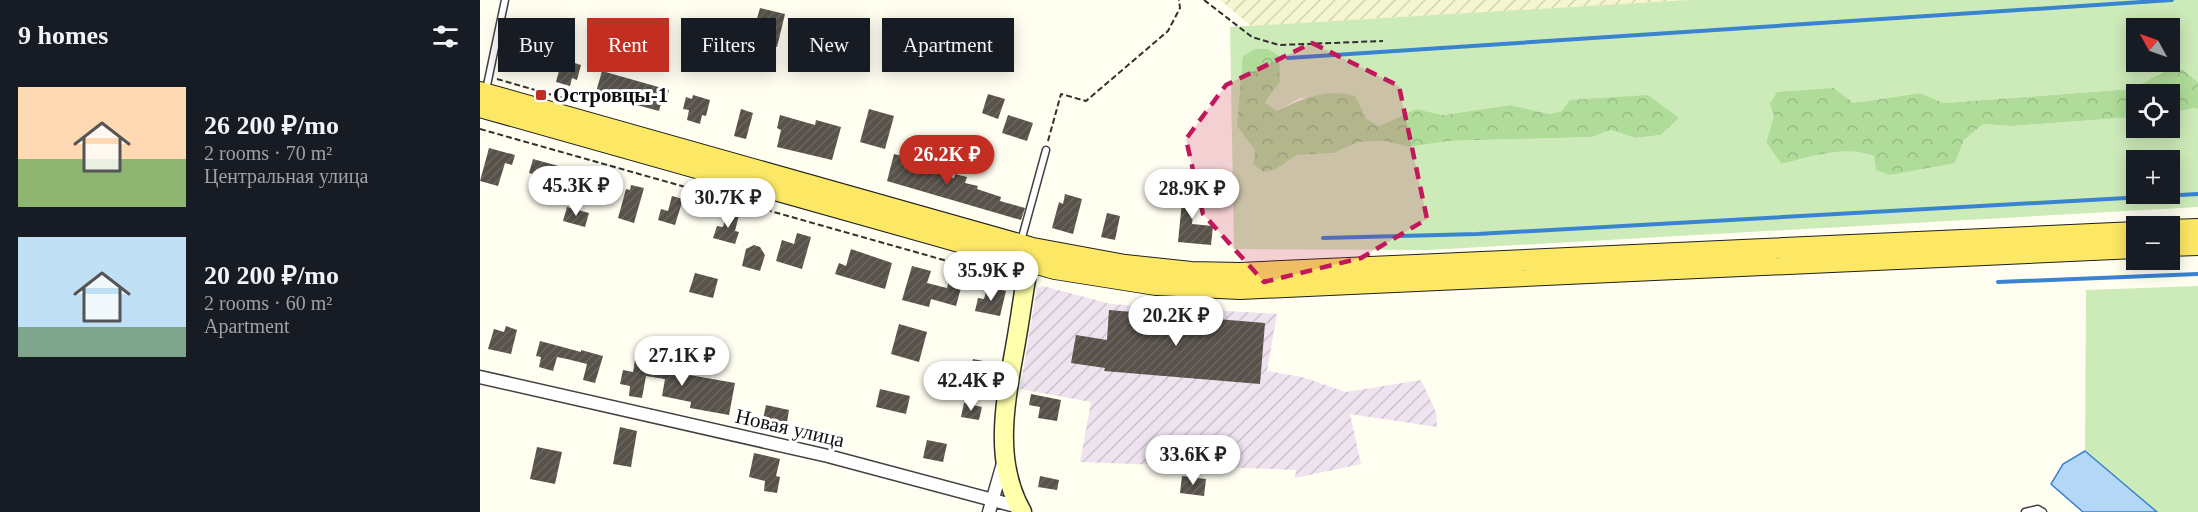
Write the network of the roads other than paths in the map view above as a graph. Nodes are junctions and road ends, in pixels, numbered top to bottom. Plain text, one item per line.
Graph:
1 (505, 0) edge
2 (482, 97) edge
3 (1046, 150) road end
4 (2198, 229) edge
5 (2180, 230) edge
6 (2126, 232) edge
7 (2198, 245) edge
8 (2180, 246) edge
9 (2126, 248) edge
10 (1027, 252) junction
11 (480, 377) edge
12 (1004, 459) junction
13 (991, 506) edge
14 (1021, 510) edge
15 (2025, 512) edge
16 (2043, 512) edge

1 - 2 lane
2 - 10 main road
3 - 10 lane
4 - 5 main road
6 - 10 main road
7 - 8 main road
9 - 10 main road
10 - 12 street
11 - 13 street, Новая улица
12 - 13 street
12 - 14 street
13 - 14 street, Новая улица
15 - 16 lane

